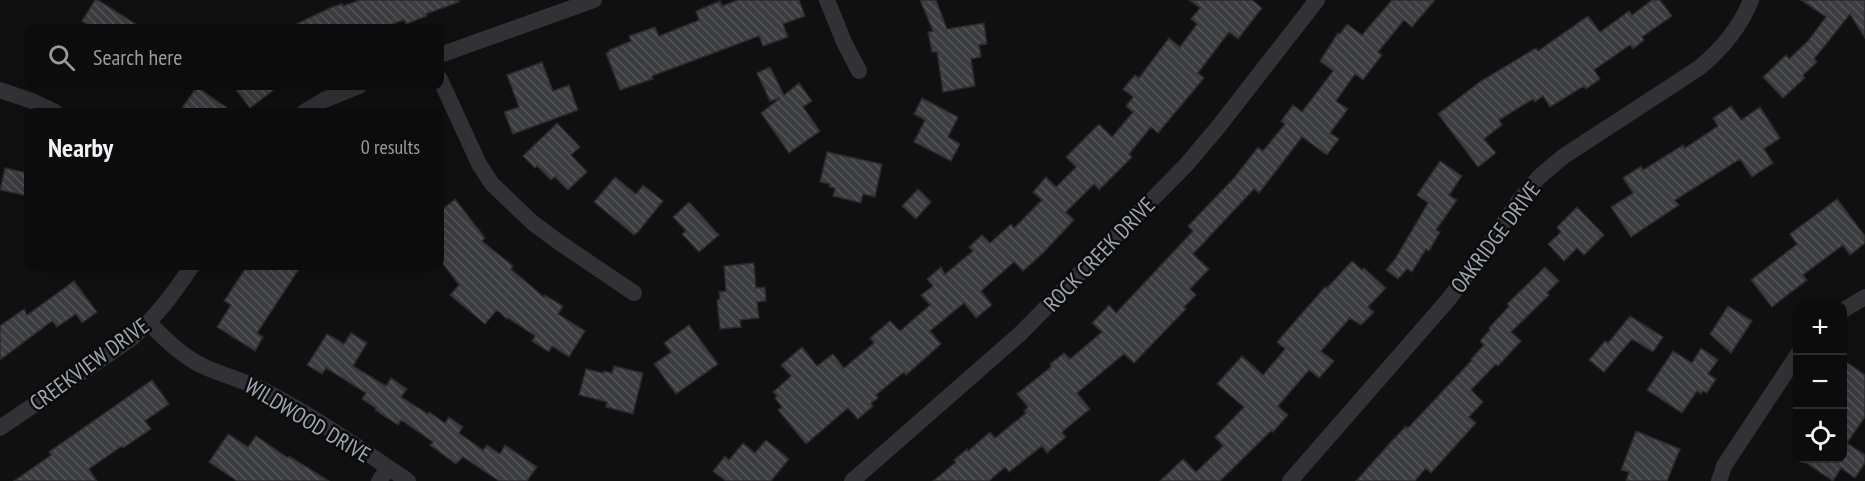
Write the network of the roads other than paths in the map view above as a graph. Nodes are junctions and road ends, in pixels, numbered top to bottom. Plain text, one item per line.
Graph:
1 (594, 0) edge
2 (827, 0) edge
3 (1317, 0) edge
4 (1751, 0) edge
5 (444, 54) edge
6 (859, 71) dead end
7 (444, 88) edge
8 (0, 90) edge
9 (349, 90) edge
10 (47, 108) edge
11 (311, 108) edge
12 (189, 270) edge
13 (634, 292) dead end
14 (1865, 297) edge
15 (1847, 308) edge
16 (149, 323) junction
17 (1796, 355) edge
18 (0, 428) edge
19 (383, 474) edge
20 (408, 481) edge
21 (852, 481) edge
22 (1290, 481) edge
23 (1719, 481) edge

1 - 5 street
2 - 6 street
3 - 21 street, ROCK CREEK DRIVE
4 - 22 street, OAKRIDGE DRIVE
7 - 13 street
8 - 10 street
9 - 11 street
12 - 16 street, CREEKVIEW DRIVE
14 - 15 street
16 - 18 street, CREEKVIEW DRIVE
16 - 19 street, WILDWOOD DRIVE
17 - 23 street
19 - 20 street, WILDWOOD DRIVE

